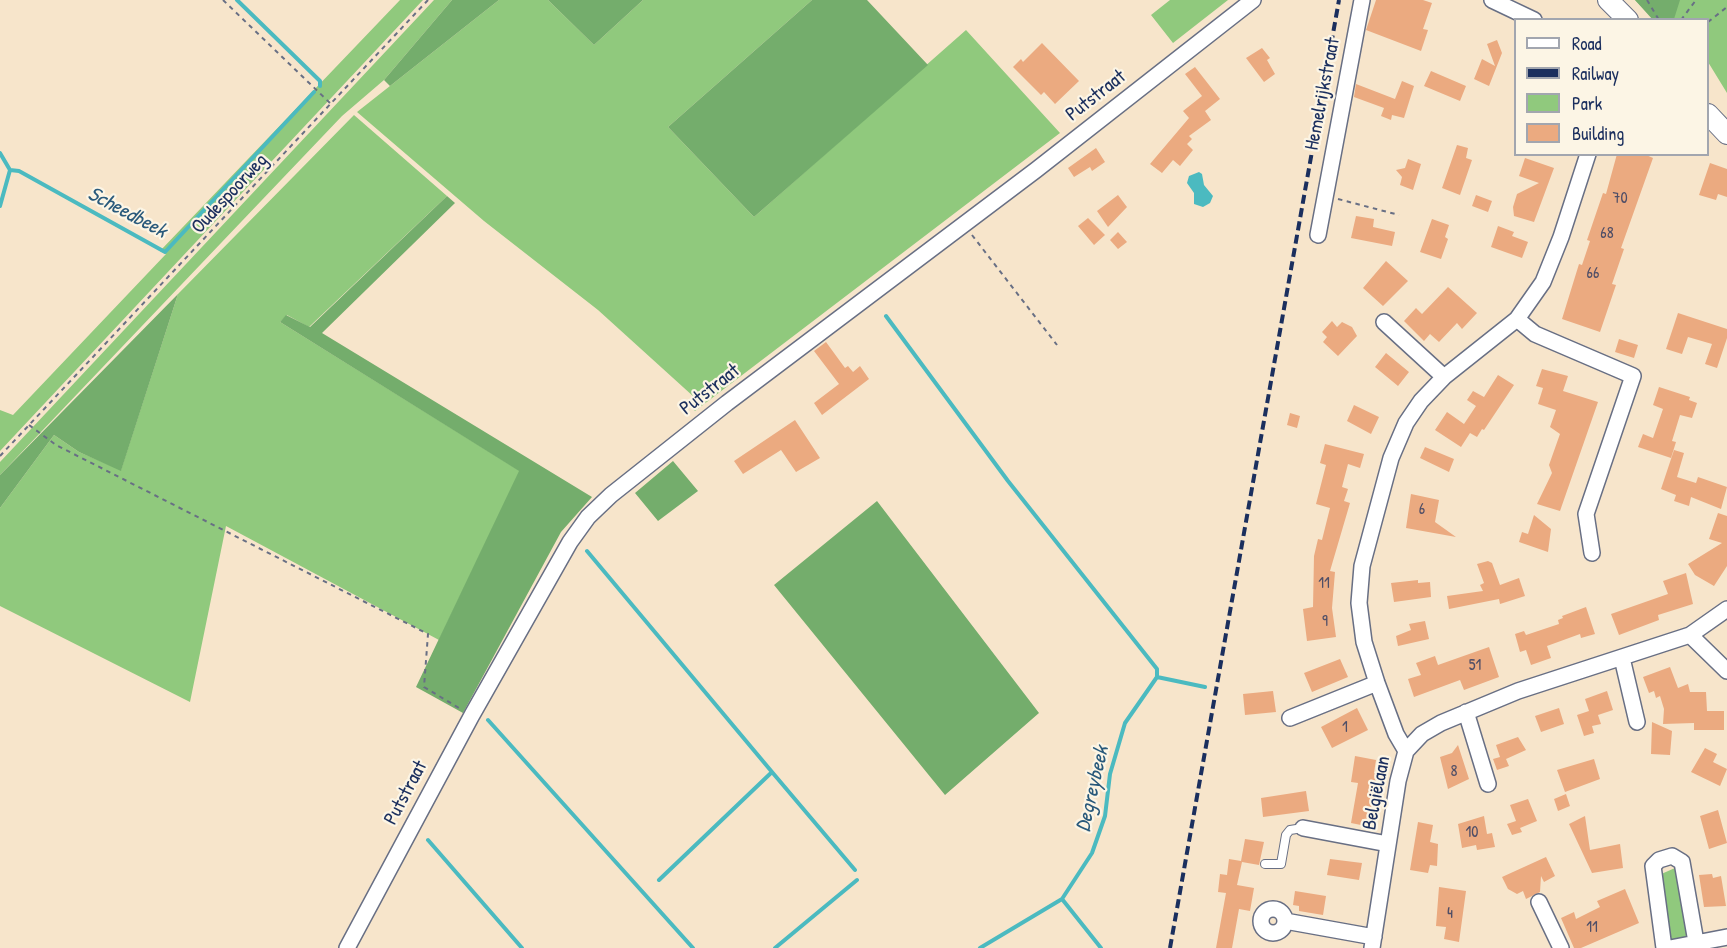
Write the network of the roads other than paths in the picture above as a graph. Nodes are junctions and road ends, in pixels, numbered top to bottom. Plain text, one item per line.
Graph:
1 (1253, 0) edge
2 (1362, 0) edge
3 (1492, 0) edge
4 (1608, 0) edge
5 (1530, 18) edge
6 (1626, 18) edge
7 (1709, 116) edge
8 (1727, 135) edge
9 (1587, 156) edge
10 (1318, 235) dead end
11 (1516, 319) junction
12 (1384, 322) dead end
13 (1444, 377) junction
14 (1592, 553) dead end
15 (1727, 609) edge
16 (1690, 634) junction
17 (1622, 658) junction
18 (1727, 671) edge
19 (1377, 683) junction
20 (1466, 712) junction
21 (1290, 718) dead end
22 (1637, 722) dead end
23 (1406, 752) junction
24 (1488, 784) dead end
25 (1303, 828) joint
26 (1388, 844) junction
27 (1265, 864) dead end
28 (1539, 902) dead end
29 (1285, 921) dead end
30 (1727, 937) edge
31 (1373, 942) edge
32 (1696, 942) junction
33 (347, 948) edge
34 (1561, 948) edge
35 (1671, 948) edge

1 - 33 street, Putstraat
2 - 10 street, Hemelrijkstraat
3 - 5 street
4 - 6 street
7 - 8 street
9 - 11 street
11 - 13 street
11 - 14 street
12 - 13 street
13 - 19 street
15 - 16 street, Belgiëlaan
16 - 17 street, Belgiëlaan
16 - 18 street
17 - 20 street, Belgiëlaan
17 - 22 street
19 - 21 street
19 - 23 street
20 - 23 street, Belgiëlaan
20 - 24 street
23 - 26 street, Belgiëlaan
25 - 26 street, Belgiëlaan
25 - 27 lane
26 - 31 street, Belgiëlaan
28 - 34 street
29 - 31 street, Belgiëlaan
30 - 32 street
32 - 35 street
32 - 35 street

